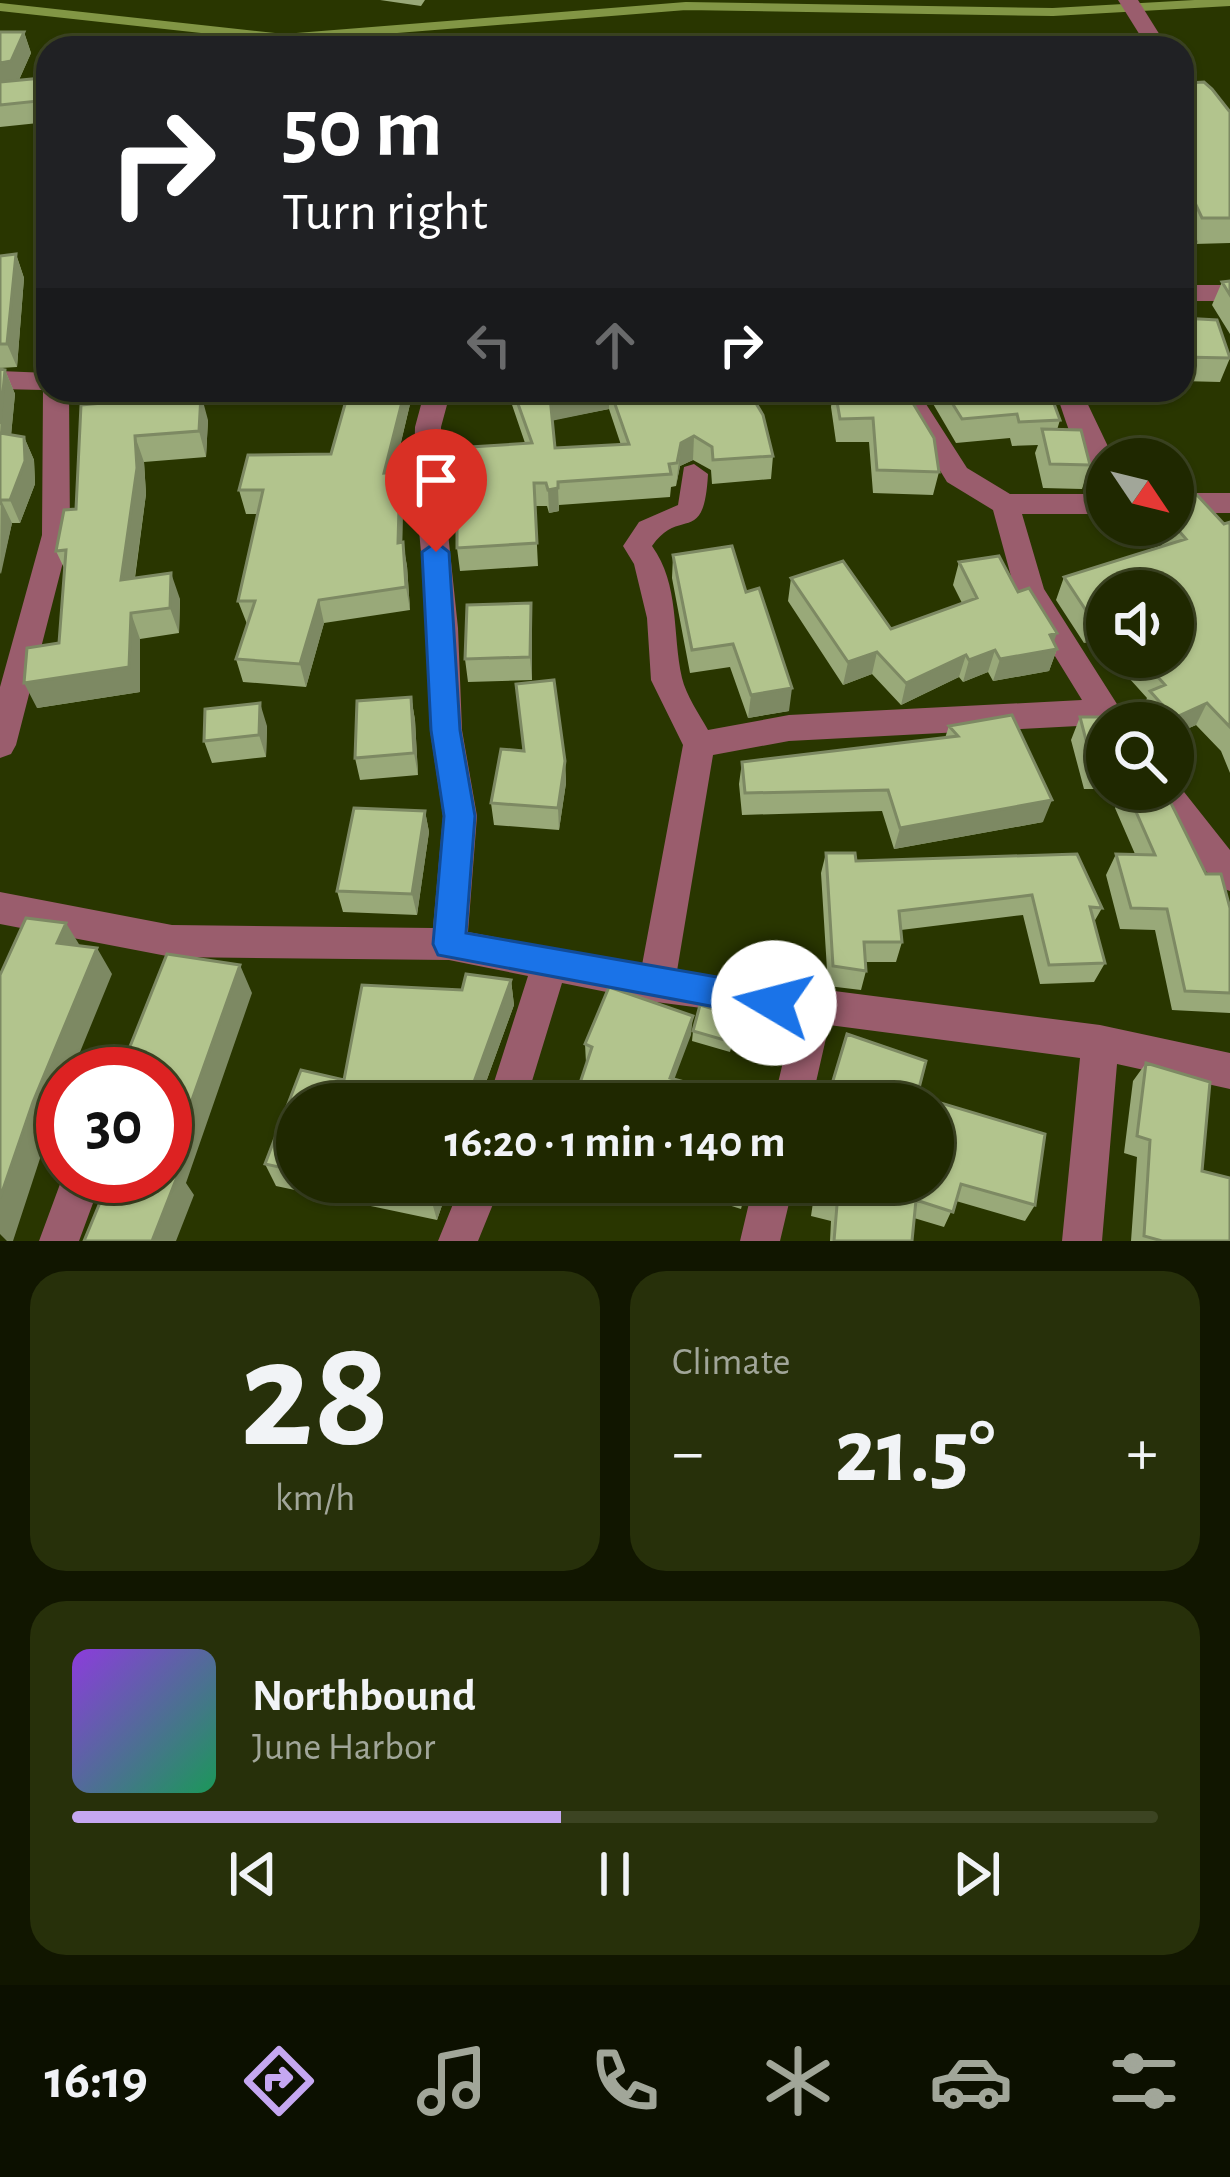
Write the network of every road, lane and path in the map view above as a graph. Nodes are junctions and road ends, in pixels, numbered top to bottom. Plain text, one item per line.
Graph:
1 (1128, 0) edge
2 (1150, 36) edge
3 (1194, 293) edge
4 (1230, 293) edge
5 (0, 380) edge
6 (36, 382) edge
7 (56, 402) edge
8 (435, 402) edge
9 (911, 402) edge
10 (1073, 402) edge
11 (1087, 438) edge
12 (694, 475) dead end
13 (1230, 502) edge
14 (1194, 503) edge
15 (1005, 504) junction
16 (1086, 504) edge
17 (1100, 702) edge
18 (1086, 718) edge
19 (0, 746) edge
20 (699, 746) junction
21 (1187, 810) edge
22 (1214, 834) edge
23 (1230, 876) edge
24 (0, 908) edge
25 (172, 940) junction
26 (449, 944) junction
27 (550, 964) junction
28 (156, 985) edge
29 (656, 985) junction
30 (814, 1009) junction
31 (1100, 1042) junction
32 (1230, 1071) edge
33 (513, 1083) edge
34 (797, 1083) edge
35 (73, 1203) edge
36 (473, 1203) edge
37 (769, 1203) edge
38 (59, 1241) edge
39 (458, 1241) edge
40 (760, 1241) edge
41 (1082, 1241) edge

1 - 2 street
3 - 4 street
5 - 6 street
7 - 19 street
8 - 26 street
9 - 15 street
10 - 11 street
12 - 20 street
13 - 14 street
15 - 16 street
15 - 17 street
18 - 20 street
20 - 29 street
21 - 22 street
22 - 23 street
24 - 25 street
25 - 26 street
25 - 28 street
26 - 27 street
27 - 29 street
27 - 33 street
29 - 30 street
30 - 31 street
30 - 34 street
31 - 32 street
31 - 41 street
35 - 38 street
36 - 39 street
37 - 40 street

